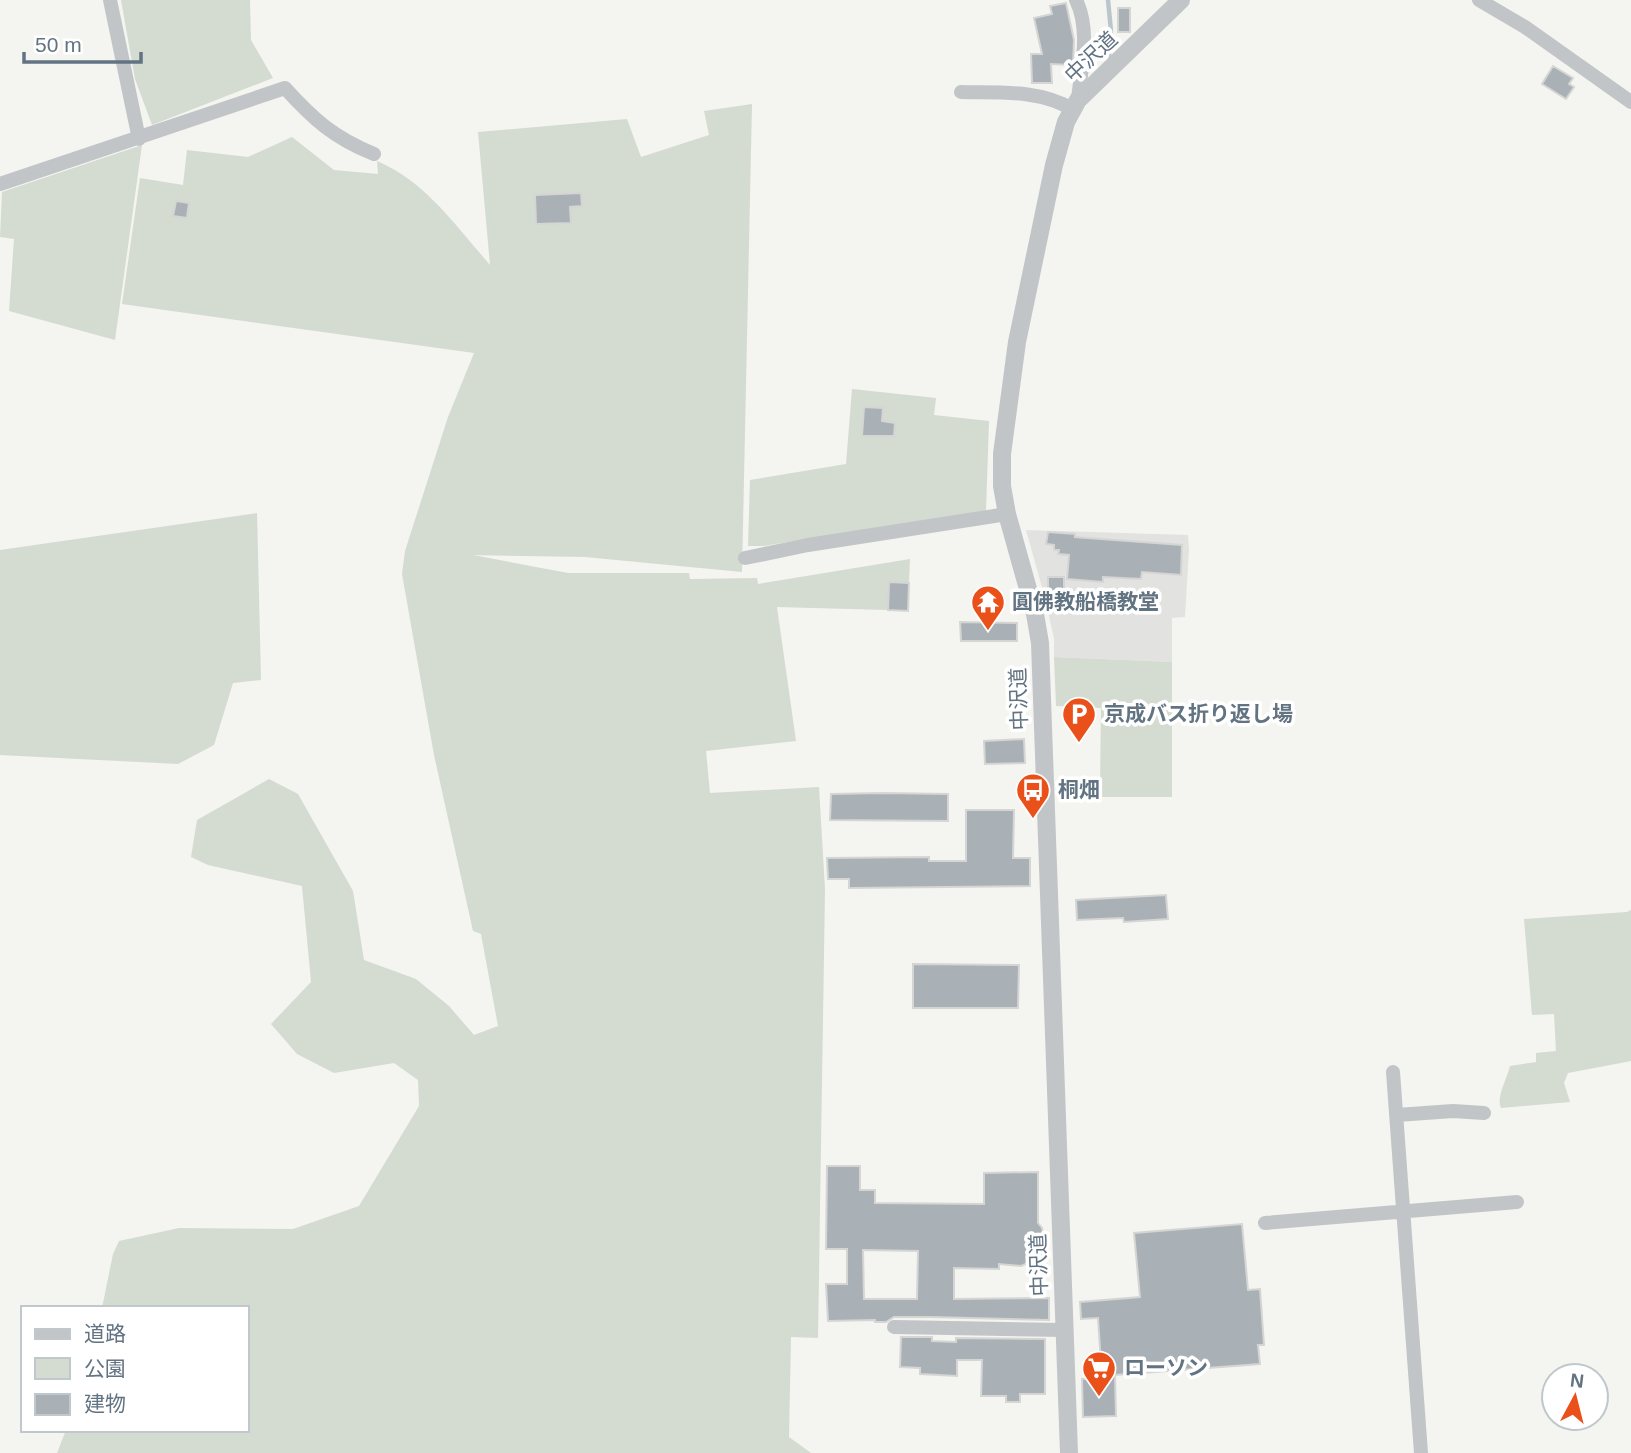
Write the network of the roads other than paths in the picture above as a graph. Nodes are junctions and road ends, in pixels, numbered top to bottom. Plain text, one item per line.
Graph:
1 (110, 0) edge
2 (1076, 0) edge
3 (1181, 0) edge
4 (1479, 0) edge
5 (961, 92) dead end
6 (1631, 102) edge
7 (1075, 104) junction
8 (139, 139) junction
9 (374, 154) dead end
10 (0, 184) edge
11 (1007, 514) junction
12 (746, 558) dead end
13 (1393, 1072) dead end
14 (1484, 1113) dead end
15 (1397, 1115) junction
16 (1517, 1202) dead end
17 (1405, 1211) junction
18 (1265, 1223) dead end
19 (894, 1327) dead end
20 (1064, 1330) junction
21 (1069, 1453) edge
22 (1421, 1453) edge

1 - 8 street
2 - 7 street
3 - 7 street, 中沢道
4 - 6 street
5 - 7 street
7 - 11 street, 中沢道
8 - 9 street
8 - 10 street
11 - 12 street
11 - 20 street, 中沢道
13 - 15 street
14 - 15 street
15 - 17 street
16 - 17 street
17 - 18 street
17 - 22 street
19 - 20 street
20 - 21 street, 中沢道

